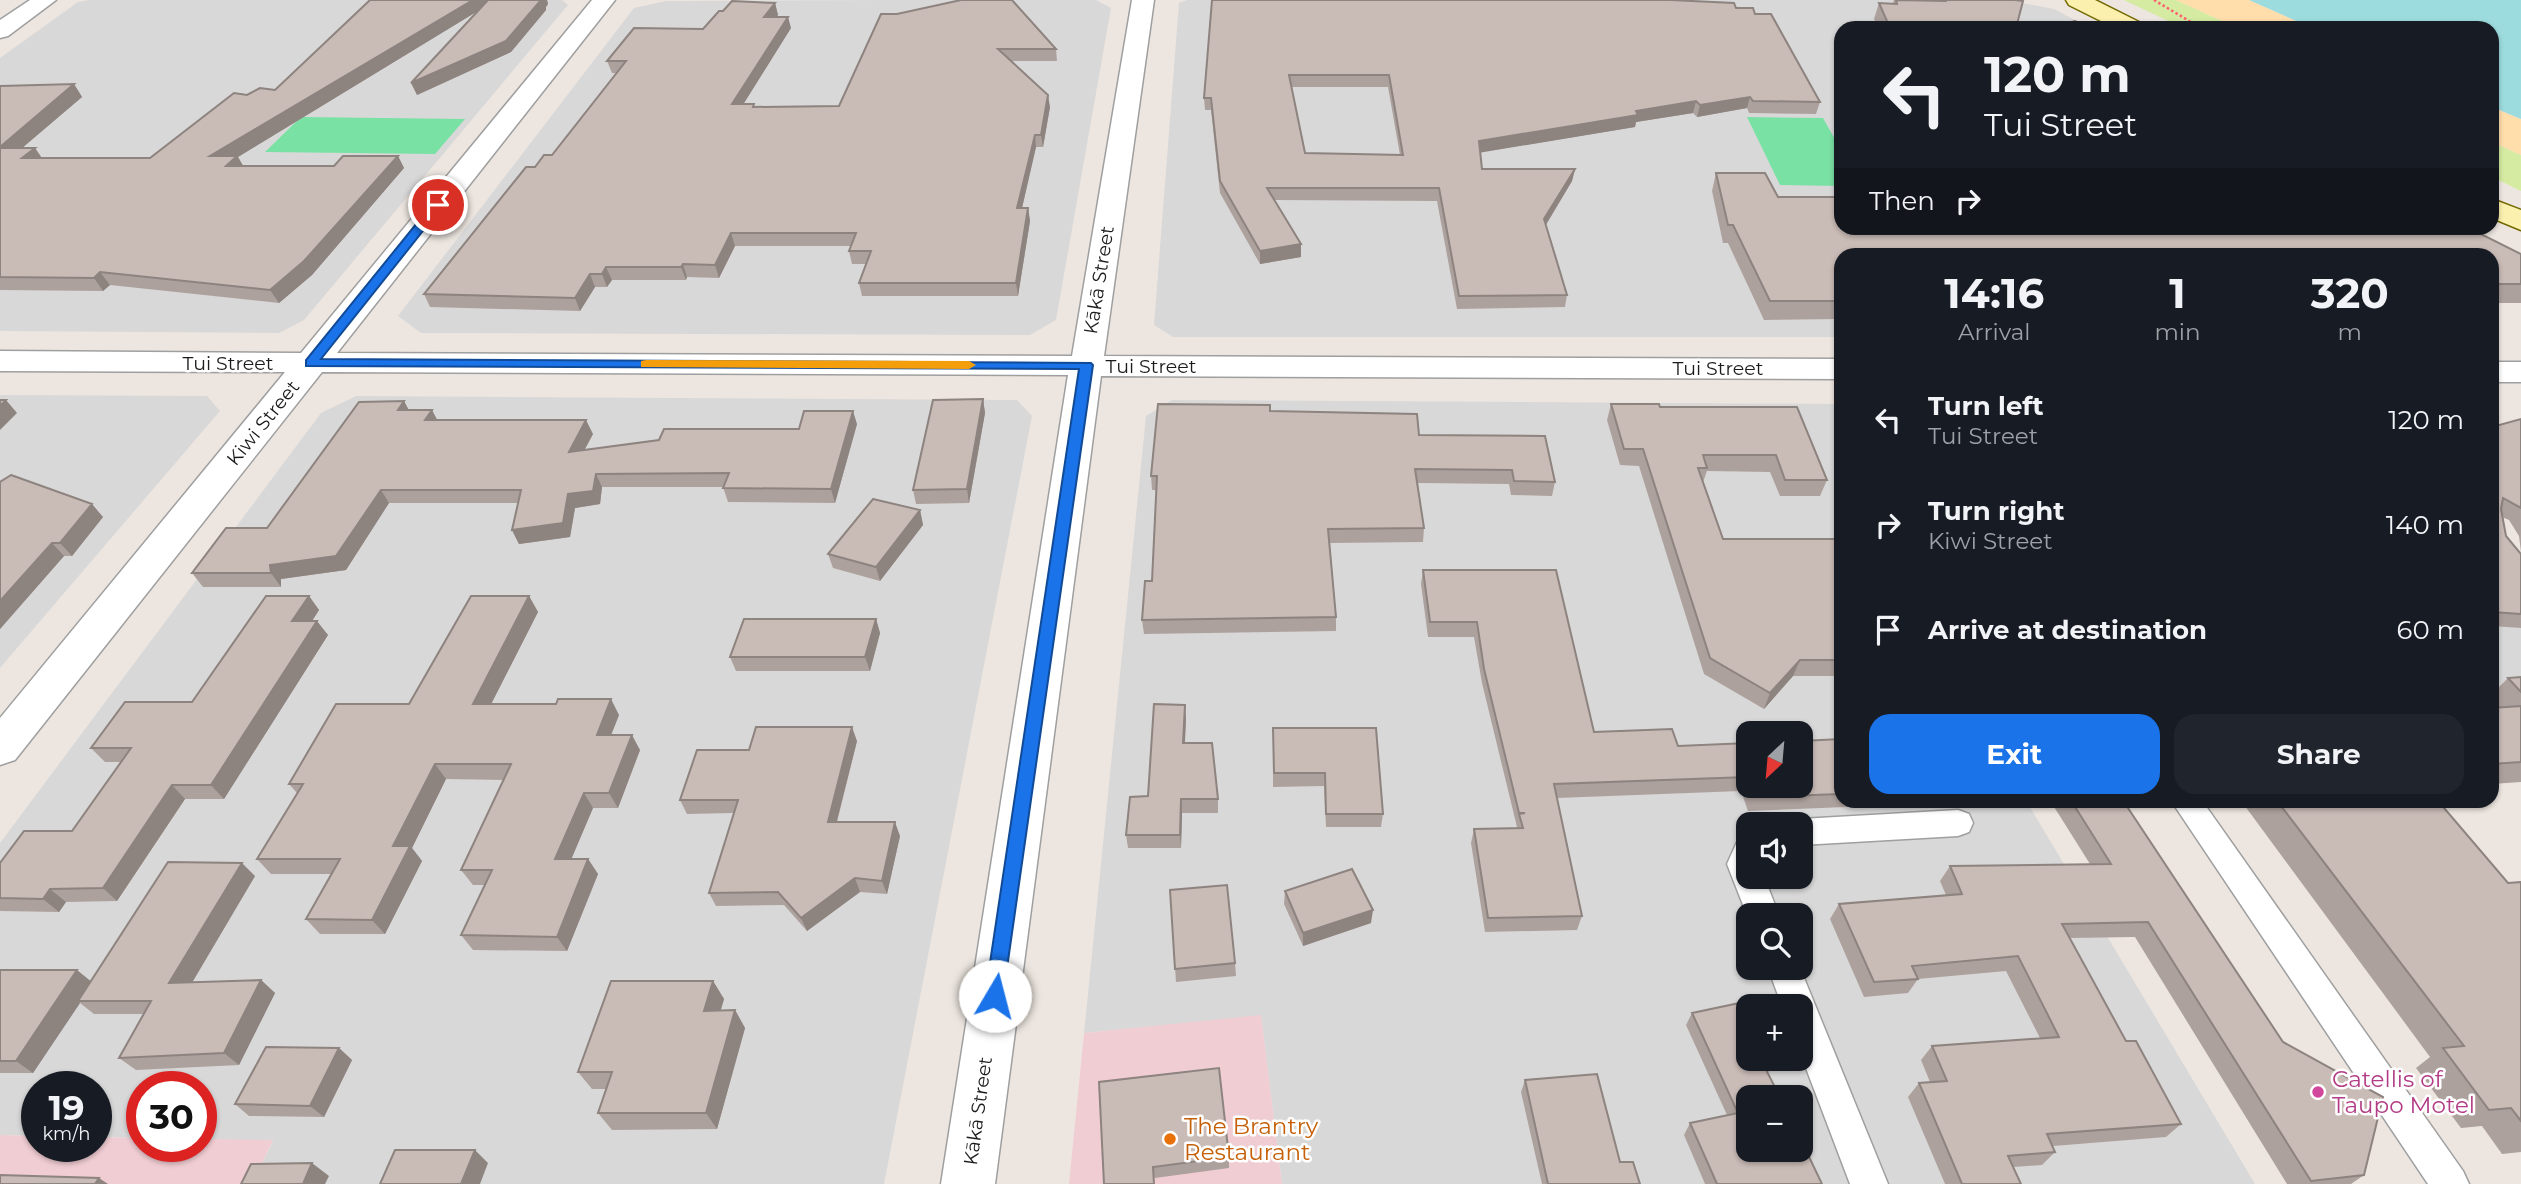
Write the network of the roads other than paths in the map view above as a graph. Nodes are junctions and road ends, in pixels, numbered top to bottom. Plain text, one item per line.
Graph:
1 (45, 0) edge
2 (604, 0) edge
3 (1143, 0) edge
4 (2077, 0) edge
5 (2119, 21) edge
6 (0, 31) edge
7 (2499, 210) edge
8 (2521, 221) edge
9 (0, 361) edge
10 (311, 363) junction
11 (1086, 365) junction
12 (1834, 369) edge
13 (2499, 372) edge
14 (2521, 372) edge
15 (0, 748) edge
16 (2192, 808) edge
17 (1958, 823) dead end
18 (1813, 831) edge
19 (1813, 1042) edge
20 (968, 1184) edge
21 (1869, 1184) edge
22 (2450, 1184) edge

1 - 6 street
2 - 10 street, Kiwi Street
3 - 11 street, Kākā Street
4 - 5 main road
7 - 8 main road
9 - 10 street, Tui Street
10 - 11 street, Tui Street
10 - 15 street, Kiwi Street
11 - 12 street, Tui Street
11 - 20 street, Kākā Street
13 - 14 street
16 - 22 lane
17 - 18 lane
19 - 21 lane

